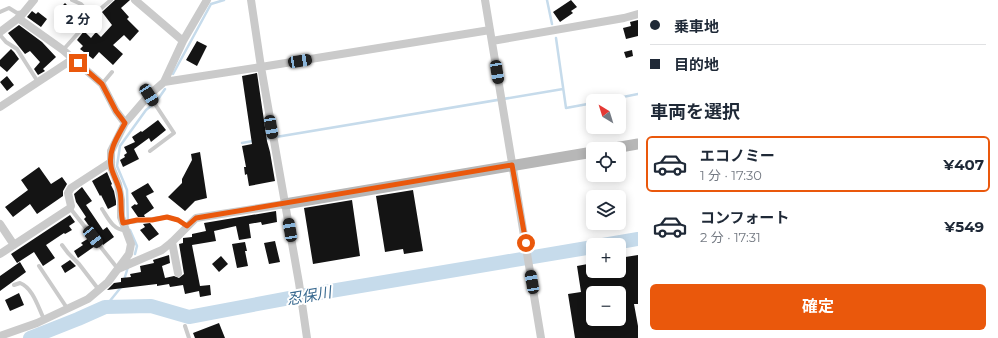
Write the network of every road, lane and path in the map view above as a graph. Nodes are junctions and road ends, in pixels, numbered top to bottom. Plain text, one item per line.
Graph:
1 (34, 0) edge
2 (72, 0) edge
3 (111, 0) edge
4 (135, 0) edge
5 (206, 0) edge
6 (251, 0) edge
7 (485, 0) edge
8 (0, 12) edge
9 (24, 12) junction
10 (638, 14) edge
11 (93, 16) junction
12 (18, 18) junction
13 (490, 30) junction
14 (0, 32) edge
15 (0, 35) edge
16 (183, 41) junction
17 (492, 41) junction
18 (63, 50) junction
19 (73, 59) junction
20 (261, 67) junction
21 (112, 72) dead end
22 (38, 82) junction
23 (164, 82) junction
24 (102, 84) junction
25 (149, 95) junction
26 (0, 107) edge
27 (125, 123) junction
28 (638, 144) edge
29 (626, 146) edge
30 (150, 151) dead end
31 (586, 153) edge
32 (111, 162) junction
33 (512, 165) junction
34 (285, 204) junction
35 (70, 208) junction
36 (102, 209) dead end
37 (0, 224) edge
38 (124, 226) junction
39 (187, 226) junction
40 (172, 242) junction
41 (14, 245) junction
42 (62, 245) dead end
43 (0, 254) edge
44 (40, 266) dead end
45 (118, 269) junction
46 (178, 274) dead end
47 (14, 285) dead end
48 (99, 290) junction
49 (67, 308) junction
50 (44, 319) junction
51 (185, 326) dead end
52 (0, 336) edge
53 (189, 338) edge
54 (307, 338) edge
55 (542, 338) edge

1 - 9 street
2 - 11 lane
3 - 11 lane
4 - 16 street
5 - 16 street
6 - 20 street
7 - 13 street
8 - 9 lane
9 - 12 street
10 - 17 street
11 - 18 lane
12 - 14 street
12 - 18 street
13 - 17 street
13 - 20 street
15 - 22 lane
16 - 23 street
17 - 33 street
18 - 19 street
19 - 22 street
19 - 24 street
20 - 23 street
20 - 34 street
21 - 24 lane
22 - 26 street
23 - 25 street
24 - 27 street
25 - 27 street
25 - 30 lane
27 - 32 street
28 - 29 street
31 - 33 street
32 - 35 street
32 - 38 street
33 - 34 street
33 - 55 street
34 - 39 street
34 - 54 street
35 - 41 street
35 - 45 lane
36 - 38 lane
37 - 41 street
38 - 39 lane
38 - 45 street
39 - 40 street
40 - 45 street
40 - 46 street
41 - 43 street
42 - 48 lane
44 - 49 lane
45 - 48 street
47 - 50 lane
48 - 49 street
49 - 50 street
50 - 52 street
51 - 53 lane

